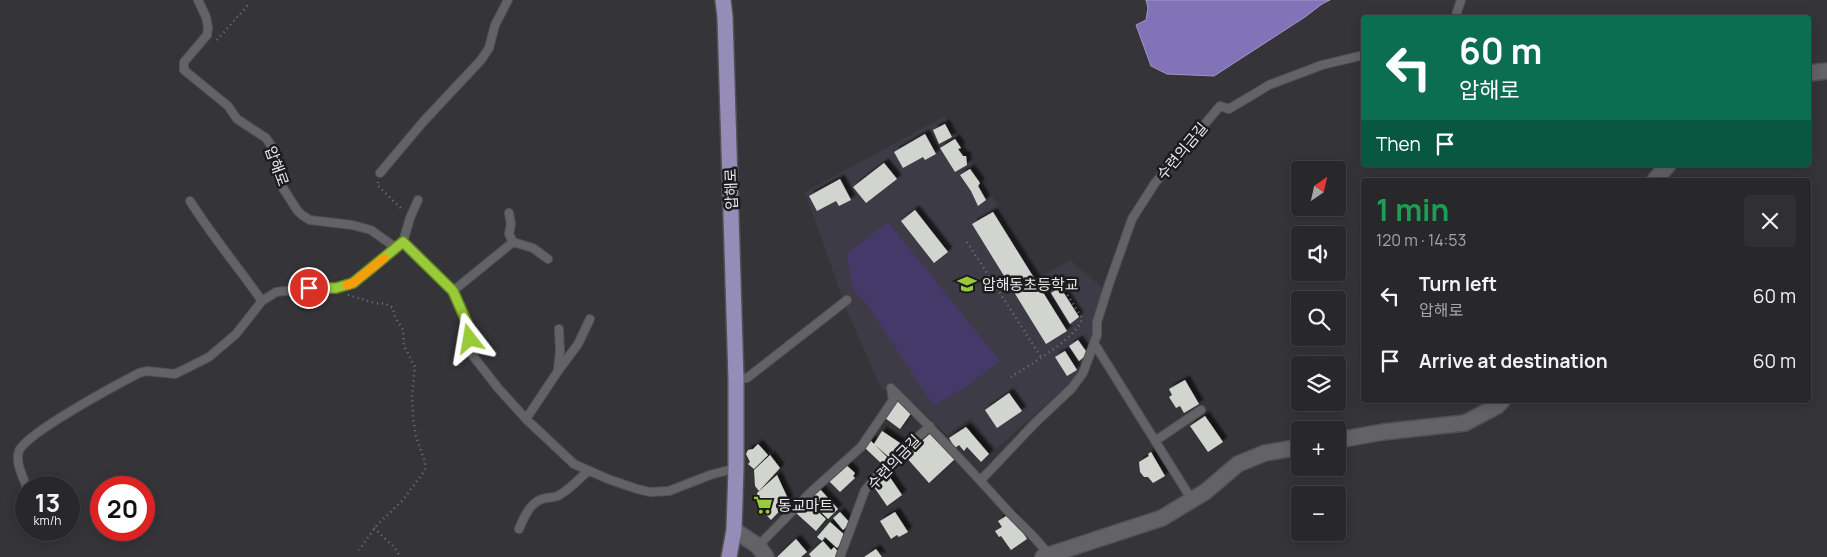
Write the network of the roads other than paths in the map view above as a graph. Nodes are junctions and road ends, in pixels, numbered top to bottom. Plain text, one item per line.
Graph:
1 (198, 0) edge
2 (508, 0) edge
3 (723, 0) edge
4 (1461, 0) edge
5 (1456, 15) edge
6 (1361, 57) edge
7 (1827, 71) edge
8 (1811, 73) edge
9 (1666, 167) edge
10 (380, 173) road end
11 (1657, 178) edge
12 (418, 200) dead end
13 (190, 201) dead end
14 (509, 213) dead end
15 (403, 242) junction
16 (513, 242) junction
17 (396, 248) junction
18 (548, 259) dead end
19 (453, 291) junction
20 (847, 300) dead end
21 (262, 301) junction
22 (590, 320) dead end
23 (559, 329) dead end
24 (1094, 344) junction
25 (558, 371) junction
26 (736, 378) junction
27 (1500, 403) edge
28 (1201, 410) dead end
29 (526, 419) junction
30 (930, 426) junction
31 (1346, 439) edge
32 (1155, 441) junction
33 (1291, 449) edge
34 (736, 468) junction
35 (588, 471) junction
36 (23, 476) edge
37 (981, 480) junction
38 (1192, 500) junction
39 (519, 529) dead end
40 (734, 530) junction
41 (762, 552) edge
42 (1046, 556) edge
43 (729, 557) edge
44 (840, 557) edge

1 - 17 lane, 압해로
2 - 10 lane
3 - 26 main road, 압해로
4 - 5 lane
6 - 24 lane, 수련의금길
7 - 8 street
9 - 11 street
12 - 15 lane
13 - 21 lane
14 - 16 lane
15 - 17 lane
15 - 19 lane
16 - 18 lane
16 - 19 lane
17 - 21 lane
19 - 29 lane
20 - 26 lane
21 - 36 lane
22 - 25 lane
23 - 25 lane
24 - 32 lane
24 - 37 lane, 수련의금길
25 - 29 lane
26 - 34 main road, 압해로
27 - 31 street
28 - 32 lane
29 - 35 lane
30 - 37 lane, 수련의금길
30 - 41 lane, 수련의금길
30 - 44 lane, 수련의금길
32 - 38 lane
33 - 38 street, 수련의금길
34 - 35 lane
34 - 40 main road, 압해로
35 - 39 lane
37 - 42 lane, 수련의금길
38 - 42 street, 수련의금길
40 - 41 street, 수련의금길
40 - 43 main road, 압해로

